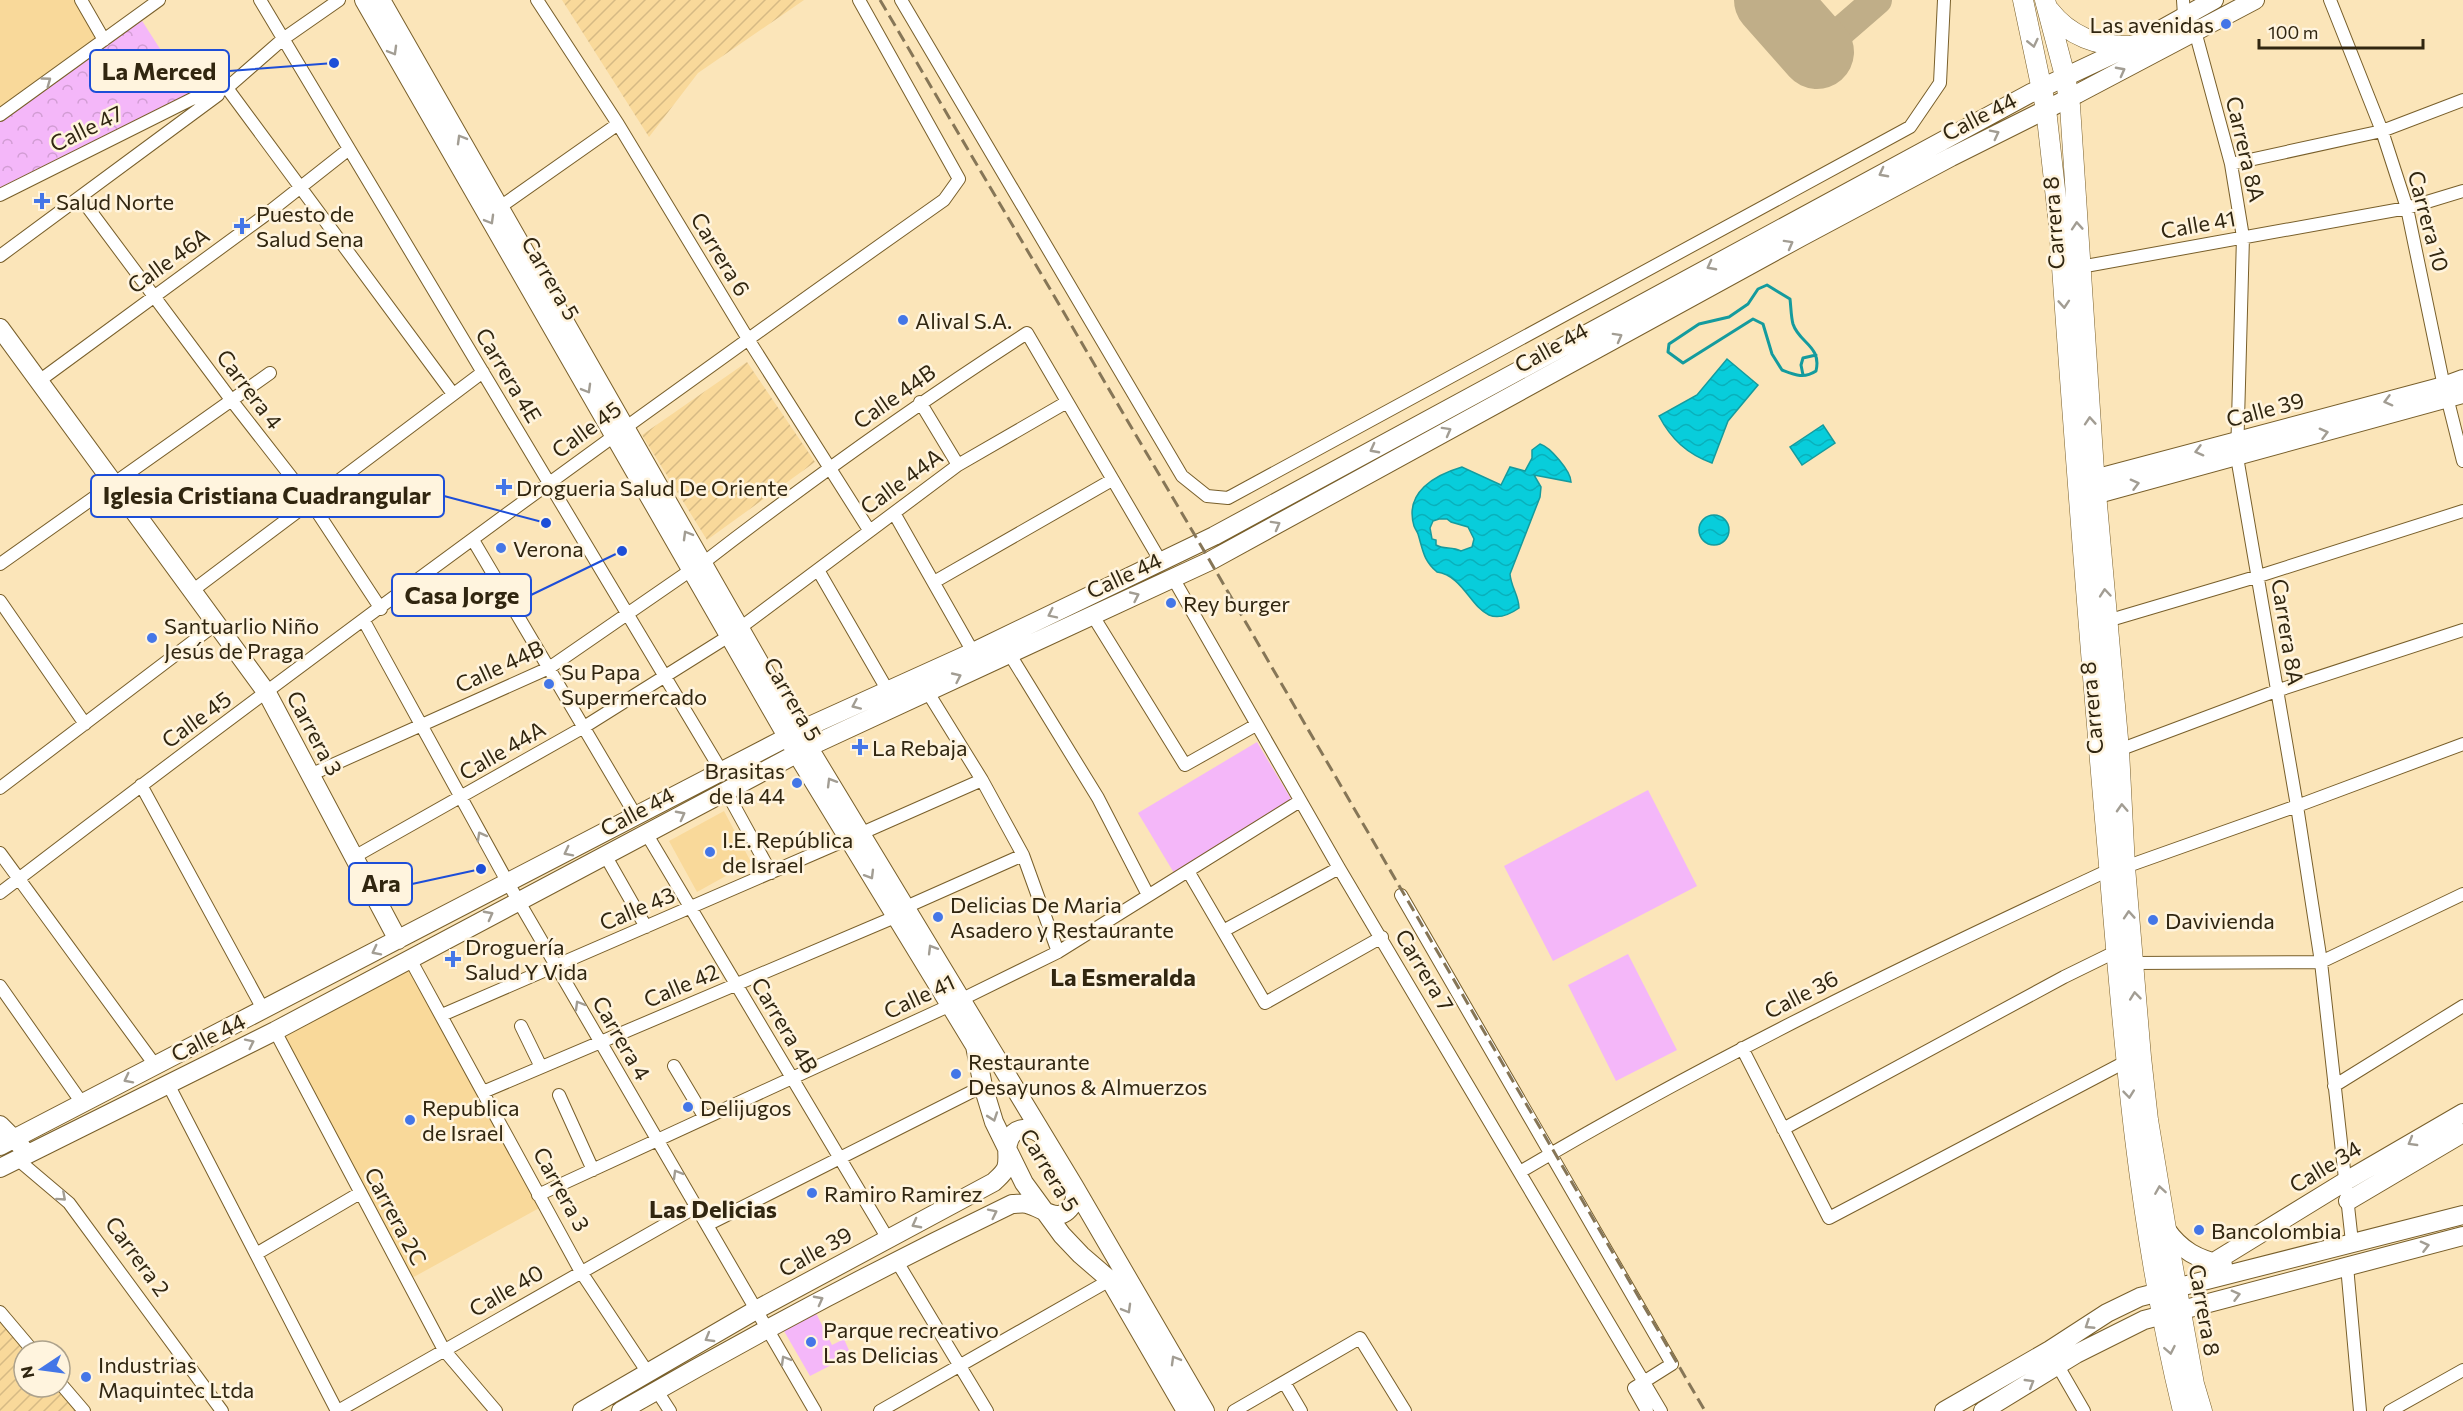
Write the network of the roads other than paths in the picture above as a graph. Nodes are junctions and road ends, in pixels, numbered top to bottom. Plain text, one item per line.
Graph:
1 (81, 0) edge
2 (159, 0) edge
3 (260, 0) edge
4 (339, 0) edge
5 (364, 0) edge
6 (381, 0) edge
7 (537, 0) edge
8 (859, 0) edge
9 (902, 0) edge
10 (1944, 0) edge
11 (2023, 0) edge
12 (2214, 0) edge
13 (2255, 0) edge
14 (2330, 0) edge
15 (2046, 4) edge
16 (2183, 8) edge
17 (2196, 31) junction
18 (283, 39) junction
19 (104, 40) junction
20 (2130, 46) junction
21 (2065, 76) junction
22 (2042, 87) junction
23 (227, 88) junction
24 (2069, 98) junction
25 (2463, 100) edge
26 (2046, 109) junction
27 (0, 115) edge
28 (618, 124) junction
29 (2382, 131) junction
30 (349, 149) junction
31 (2231, 164) junction
32 (300, 189) junction
33 (2463, 192) edge
34 (0, 195) edge
35 (80, 197) junction
36 (500, 207) junction
37 (2407, 208) junction
38 (2243, 237) junction
39 (0, 256) edge
40 (2080, 267) junction
41 (155, 297) junction
42 (0, 328) edge
43 (748, 339) junction
44 (483, 372) junction
45 (270, 373) dead end
46 (2463, 379) edge
47 (39, 381) junction
48 (2452, 393) edge
49 (453, 394) junction
50 (231, 400) junction
51 (920, 402) junction
52 (1067, 402) junction
53 (619, 430) junction
54 (2237, 449) junction
55 (2463, 461) edge
56 (958, 465) junction
57 (830, 466) junction
58 (1112, 480) junction
59 (549, 483) junction
60 (114, 484) junction
61 (2087, 489) junction
62 (310, 501) junction
63 (2463, 511) edge
64 (894, 513) junction
65 (869, 530) junction
66 (473, 540) junction
67 (1161, 562) junction
68 (0, 564) edge
69 (697, 566) junction
70 (818, 570) junction
71 (2259, 576) junction
72 (1173, 578) junction
73 (934, 582) junction
74 (192, 591) junction
75 (0, 601) edge
76 (381, 609) junction
77 (628, 614) junction
78 (1093, 616) junction
79 (364, 621) junction
80 (2107, 621) junction
81 (216, 624) junction
82 (2463, 630) edge
83 (734, 632) junction
84 (973, 652) junction
85 (1010, 653) junction
86 (549, 668) junction
87 (665, 676) junction
88 (888, 691) junction
89 (927, 691) junction
90 (2276, 691) junction
91 (267, 693) junction
92 (85, 724) junction
93 (421, 724) junction
94 (1256, 725) junction
95 (584, 727) junction
96 (798, 742) junction
97 (2463, 744) edge
98 (2119, 750) junction
99 (722, 772) junction
100 (310, 775) junction
101 (982, 780) junction
102 (141, 785) junction
103 (0, 788) edge
104 (726, 791) junction
105 (460, 798) junction
106 (1300, 801) junction
107 (2297, 806) junction
108 (636, 816) junction
109 (646, 833) junction
110 (855, 836) junction
111 (0, 853) edge
112 (605, 855) junction
113 (1023, 855) junction
114 (354, 858) junction
115 (1339, 868) junction
116 (2117, 868) junction
117 (1188, 871) junction
118 (771, 873) junction
119 (19, 879) junction
120 (508, 883) junction
121 (0, 893) edge
122 (2463, 894) edge
123 (1148, 895) junction
124 (1401, 895) dead end
125 (518, 900) junction
126 (691, 908) junction
127 (900, 912) junction
128 (646, 927) junction
129 (1223, 931) junction
130 (1382, 938) junction
131 (398, 940) junction
132 (1058, 952) junction
133 (2115, 952) junction
134 (410, 959) junction
135 (2321, 962) junction
136 (2132, 963) junction
137 (556, 966) junction
138 (737, 984) junction
139 (0, 986) edge
140 (956, 1003) junction
141 (2463, 1006) edge
142 (263, 1009) junction
143 (442, 1015) junction
144 (521, 1026) dead end
145 (275, 1031) junction
146 (203, 1041) junction
147 (600, 1041) junction
148 (1742, 1048) junction
149 (213, 1061) junction
150 (2127, 1061) junction
151 (155, 1065) junction
152 (674, 1066) dead end
153 (541, 1067) junction
154 (792, 1078) junction
155 (168, 1084) junction
156 (983, 1086) junction
157 (2334, 1086) junction
158 (483, 1092) junction
159 (559, 1095) dead end
160 (82, 1103) junction
161 (2463, 1113) edge
162 (705, 1118) junction
163 (0, 1125) edge
164 (1783, 1130) junction
165 (2463, 1133) edge
166 (1045, 1138) junction
167 (657, 1140) junction
168 (4, 1144) edge
169 (1008, 1154) junction
170 (1551, 1154) junction
171 (23, 1156) junction
172 (840, 1158) junction
173 (0, 1168) edge
174 (593, 1170) junction
175 (1520, 1172) junction
176 (2346, 1181) junction
177 (1074, 1186) junction
178 (360, 1193) junction
179 (538, 1195) junction
180 (2348, 1201) junction
181 (696, 1207) junction
182 (1045, 1213) junction
183 (2463, 1215) edge
184 (706, 1225) junction
185 (2166, 1229) junction
186 (2463, 1236) edge
187 (888, 1239) junction
188 (2352, 1242) junction
189 (256, 1254) junction
190 (2302, 1254) junction
191 (896, 1260) junction
192 (2214, 1262) junction
193 (2347, 1266) junction
194 (2251, 1268) junction
195 (581, 1272) junction
196 (1110, 1280) junction
197 (2171, 1300) junction
198 (756, 1310) junction
199 (0, 1312) edge
200 (766, 1328) junction
201 (23, 1339) edge
202 (444, 1350) junction
203 (958, 1365) junction
204 (2058, 1366) junction
205 (2463, 1370) edge
206 (648, 1373) junction
207 (1284, 1382) junction
208 (1644, 1382) junction
209 (657, 1390) junction
210 (72, 1397) edge
211 (84, 1411) edge
212 (222, 1411) edge
213 (337, 1411) edge
214 (496, 1411) edge
215 (582, 1411) edge
216 (621, 1411) edge
217 (670, 1411) edge
218 (815, 1411) edge
219 (880, 1411) edge
220 (987, 1411) edge
221 (1186, 1411) edge
222 (1205, 1411) edge
223 (1234, 1411) edge
224 (1301, 1411) edge
225 (1405, 1411) edge
226 (1647, 1411) edge
227 (1661, 1411) edge
228 (1944, 1411) edge
229 (1983, 1411) edge
230 (2084, 1411) edge
231 (2183, 1411) edge
232 (2202, 1411) edge
233 (2360, 1411) edge
234 (2390, 1411) edge

1 - 19 street
2 - 19 street
3 - 18 street, Carrera 4E
4 - 18 street, Calle 47
5 -> 53 main road, Carrera 5
36 -> 6 main road, Carrera 5
7 - 28 street, Carrera 6
8 - 43 street, Calle 45
9 - 10 street
11 -> 22 main road, Carrera 8
12 - 16 main road, Calle 44
13 - 17 main road, Calle 44
14 - 29 street, Carrera 10
15 - 20 main road
15 - 21 main road, Carrera 8
16 - 20 main road, Calle 44
24 -> 17 main road, Calle 44
17 - 31 street, Carrera 8A
18 - 23 street, Calle 47
18 - 30 street, Carrera 4E
27 -> 19 street
20 - 21 main road, Calle 44
21 - 22 main road, Calle 44
21 - 24 main road, Carrera 8
22 - 26 main road, Carrera 8
22 -> 67 main road, Calle 44
23 - 32 street
23 - 34 street, Calle 47
23 - 35 street
24 - 26 main road, Calle 44
40 -> 24 main road, Carrera 8
25 - 29 street
26 -> 61 main road, Carrera 8
72 -> 26 main road, Calle 44
28 - 36 street
28 - 43 street, Carrera 6
29 - 31 street
29 - 37 street, Carrera 10
30 - 32 street, Calle 46A
30 - 44 street, Carrera 4E
31 - 38 street, Carrera 8A
32 - 41 street, Calle 46A
32 - 49 street
33 - 37 street, Calle 41
35 - 39 street
35 - 41 street, Carrera 4
36 - 53 main road, Carrera 5
37 - 38 street, Calle 41
37 - 48 street, Carrera 10
38 - 40 street, Calle 41
38 - 54 street, Carrera 8A
61 -> 40 main road, Carrera 8
41 - 47 street, Calle 46A
41 - 50 street, Carrera 4
42 - 47 main road, Carrera 3
43 - 53 street, Calle 45
43 - 57 street, Carrera 6
44 - 49 street
44 - 59 street, Carrera 4E
45 - 50 street
46 - 48 main road, Calle 39
47 - 60 main road, Carrera 3
48 - 54 main road, Calle 39
48 - 55 street, Carrera 10
49 - 62 street
50 - 60 street
50 - 62 street, Carrera 4
51 - 52 street, Calle 44B
51 - 56 street
51 - 57 street, Calle 44B
52 - 56 street, Calle 44A
52 - 58 street
53 - 59 street, Calle 45
53 - 69 main road, Carrera 5
54 - 61 main road, Calle 39
54 - 71 street, Carrera 8A
56 - 64 street, Calle 44A
57 - 65 street, Carrera 6
57 - 69 street, Calle 44B
58 - 67 street
58 - 73 street
59 - 66 street, Calle 45
59 - 77 street, Carrera 4E
60 - 68 street
60 - 74 main road, Carrera 3
80 -> 61 main road, Carrera 8
61 - 116 main road, Carrera 8
62 - 74 street
62 - 76 street, Carrera 4
63 - 71 street
64 - 65 street, Calle 44A
64 - 73 street
65 - 70 street, Calle 44A
66 - 76 street, Calle 45
66 - 86 street
67 -> 84 main road, Calle 44
69 - 77 street, Calle 44B
69 - 83 main road, Carrera 5
70 - 83 street, Calle 44A
70 - 88 street
71 - 80 street
71 - 90 street, Carrera 8A
78 -> 72 main road, Calle 44
72 - 94 street, Carrera 7
73 - 84 street
74 - 81 main road, Carrera 3
75 - 92 street
76 - 79 street, Calle 45
77 - 86 street, Calle 44B
77 - 87 street, Carrera 4E
78 - 85 main road, Calle 44
78 - 94 street
79 - 91 street, Calle 45
79 - 93 street, Carrera 4
80 - 98 main road, Carrera 8
81 - 91 main road, Carrera 3
81 - 92 street
82 - 90 street
83 - 87 street, Calle 44A
83 - 96 main road, Carrera 5
84 - 88 main road, Calle 44
89 -> 85 main road, Calle 44
85 - 123 street
86 - 93 street, Calle 44B
86 - 95 street
87 - 95 street, Calle 44A
87 - 99 street, Carrera 4E
88 -> 96 main road, Calle 44
89 - 96 main road, Calle 44
89 - 101 street
90 - 98 street
90 - 107 street, Carrera 8A
91 - 100 main road, Carrera 3
91 - 102 street, Calle 45
92 - 103 street
93 - 100 street, Calle 44B
93 - 105 street, Carrera 4
94 - 106 street, Carrera 7
95 - 105 street, Calle 44A
95 - 108 street
96 - 99 main road, Calle 44
96 - 104 main road, Calle 44
96 - 110 main road, Carrera 5
97 - 107 street, Calle 36
116 -> 98 main road, Carrera 8
99 - 108 main road, Calle 44
100 - 114 main road, Carrera 3
101 - 110 street, Calle 43
101 - 113 street
102 - 119 street, Calle 45
102 - 142 street
109 -> 104 main road, Calle 44
104 - 118 street
105 - 114 street, Calle 44A
120 -> 105 street, Carrera 4
106 - 115 street, Carrera 7
106 - 117 street, Calle 41
107 - 116 street, Calle 36
107 - 135 street, Carrera 8A
108 -> 120 main road, Calle 44
109 - 112 main road, Calle 44
109 - 126 street, Carrera 4B
110 - 118 street, Calle 43
110 - 127 main road, Carrera 5
111 - 119 street
112 - 125 main road, Calle 44
112 - 128 street
113 - 127 street, Calle 42
113 - 132 street
114 - 131 main road, Carrera 3
115 - 129 street
115 - 130 street, Carrera 7
116 - 133 main road, Carrera 8
136 -> 116 main road, Carrera 8
116 - 148 street, Calle 36
117 - 123 street, Calle 41
117 - 129 street
118 - 126 street, Calle 43
119 - 121 street, Calle 45
119 - 151 street
120 - 125 street, Carrera 4
120 - 131 main road, Calle 44
122 - 135 street
123 - 132 street, Calle 41
124 - 170 street
134 -> 125 main road, Calle 44
125 - 137 street, Carrera 4
126 - 128 street, Calle 43
126 - 138 street, Carrera 4B
127 - 138 street, Calle 42
127 - 140 main road, Carrera 5
128 - 137 street, Calle 43
129 - 130 street
130 - 175 street, Carrera 7
131 -> 142 main road, Calle 44
132 - 140 street, Calle 41
133 - 150 main road, Carrera 8
133 - 164 street
134 - 143 street, Carrera 3
134 - 145 main road, Calle 44
135 - 136 street
135 - 157 street, Carrera 8A
185 -> 136 main road, Carrera 8
137 - 143 street, Calle 43
147 -> 137 street, Carrera 4
138 - 147 street, Calle 42
138 - 154 street, Carrera 4B
139 - 160 street
140 - 154 street, Calle 41
140 - 156 main road, Carrera 5
140 - 166 main road, Carrera 5
141 - 157 street
142 - 146 main road, Calle 44
143 - 158 street, Carrera 3
144 - 153 street
149 -> 145 main road, Calle 44
145 - 178 street, Carrera 2C
146 - 149 main road
146 - 151 main road, Calle 44
147 - 153 street, Calle 42
147 - 167 street, Carrera 4
148 - 164 street
148 - 170 street, Calle 36
149 - 155 main road, Calle 44
150 - 164 street
150 -> 197 main road, Carrera 8
151 -> 160 main road, Calle 44
152 - 162 street
153 - 158 street, Calle 42
154 - 162 street, Calle 41
154 - 172 street, Carrera 4B
155 - 171 main road, Calle 44
155 - 189 street
156 -> 169 main road, Carrera 5
156 - 172 street
157 - 176 street, Carrera 8A
158 - 179 street, Carrera 3
159 - 174 street
160 - 168 main road, Calle 44
161 -> 176 main road, Calle 34
162 - 167 street, Calle 41
163 - 168 main road, Carrera 2
165 - 180 main road, Calle 34
166 - 169 main road, Calle 39
166 - 177 main road, Carrera 5
167 - 174 street, Calle 41
181 -> 167 street, Carrera 4
168 - 171 main road, Carrera 2
169 - 182 main road, Carrera 5
169 -> 187 main road, Calle 39
170 - 175 street, Calle 36
170 - 208 street
171 - 173 main road, Calle 44
171 -> 212 street, Carrera 2
172 - 184 street
172 - 187 street, Carrera 4B
174 - 179 street, Calle 41
175 - 208 street, Carrera 7
176 - 180 street, Carrera 8A
176 - 192 main road, Calle 34
177 - 182 main road
222 -> 177 main road, Carrera 5
178 - 189 street
178 - 202 street, Carrera 2C
179 - 195 street, Carrera 3
180 - 188 street, Carrera 8A
181 - 184 street, Carrera 4
181 - 195 street, Calle 40
191 -> 182 main road, Calle 39
182 - 196 main road, Carrera 5
183 - 188 main road
184 - 198 street, Carrera 4
185 - 192 main road
185 - 197 main road, Carrera 8
193 -> 186 main road
187 - 198 main road, Calle 39
188 - 190 main road
189 - 213 street
190 - 194 main road
190 - 197 main road
200 -> 191 main road, Calle 39
191 - 203 street
192 - 194 main road
197 -> 193 main road
193 - 233 street
194 - 197 main road
195 - 202 street, Calle 40
195 - 206 street, Carrera 3
196 - 203 street
196 -> 221 main road, Carrera 5
197 - 204 main road
197 -> 228 main road
197 -> 231 main road, Carrera 8
197 - 232 main road, Carrera 8
198 - 200 street, Carrera 4
198 -> 206 main road, Calle 39
199 - 201 street
200 - 209 main road, Calle 39
218 -> 200 street, Carrera 4
202 - 213 street, Calle 40
202 - 214 street, Carrera 2C
203 - 219 street
203 - 220 street
229 -> 204 main road
204 - 230 street
205 - 234 street
206 - 215 main road, Calle 39
207 - 223 street
207 - 224 street
207 - 225 street
208 - 226 street
208 - 227 street, Carrera 7
209 - 216 main road, Calle 39
209 - 217 street
210 - 211 street

